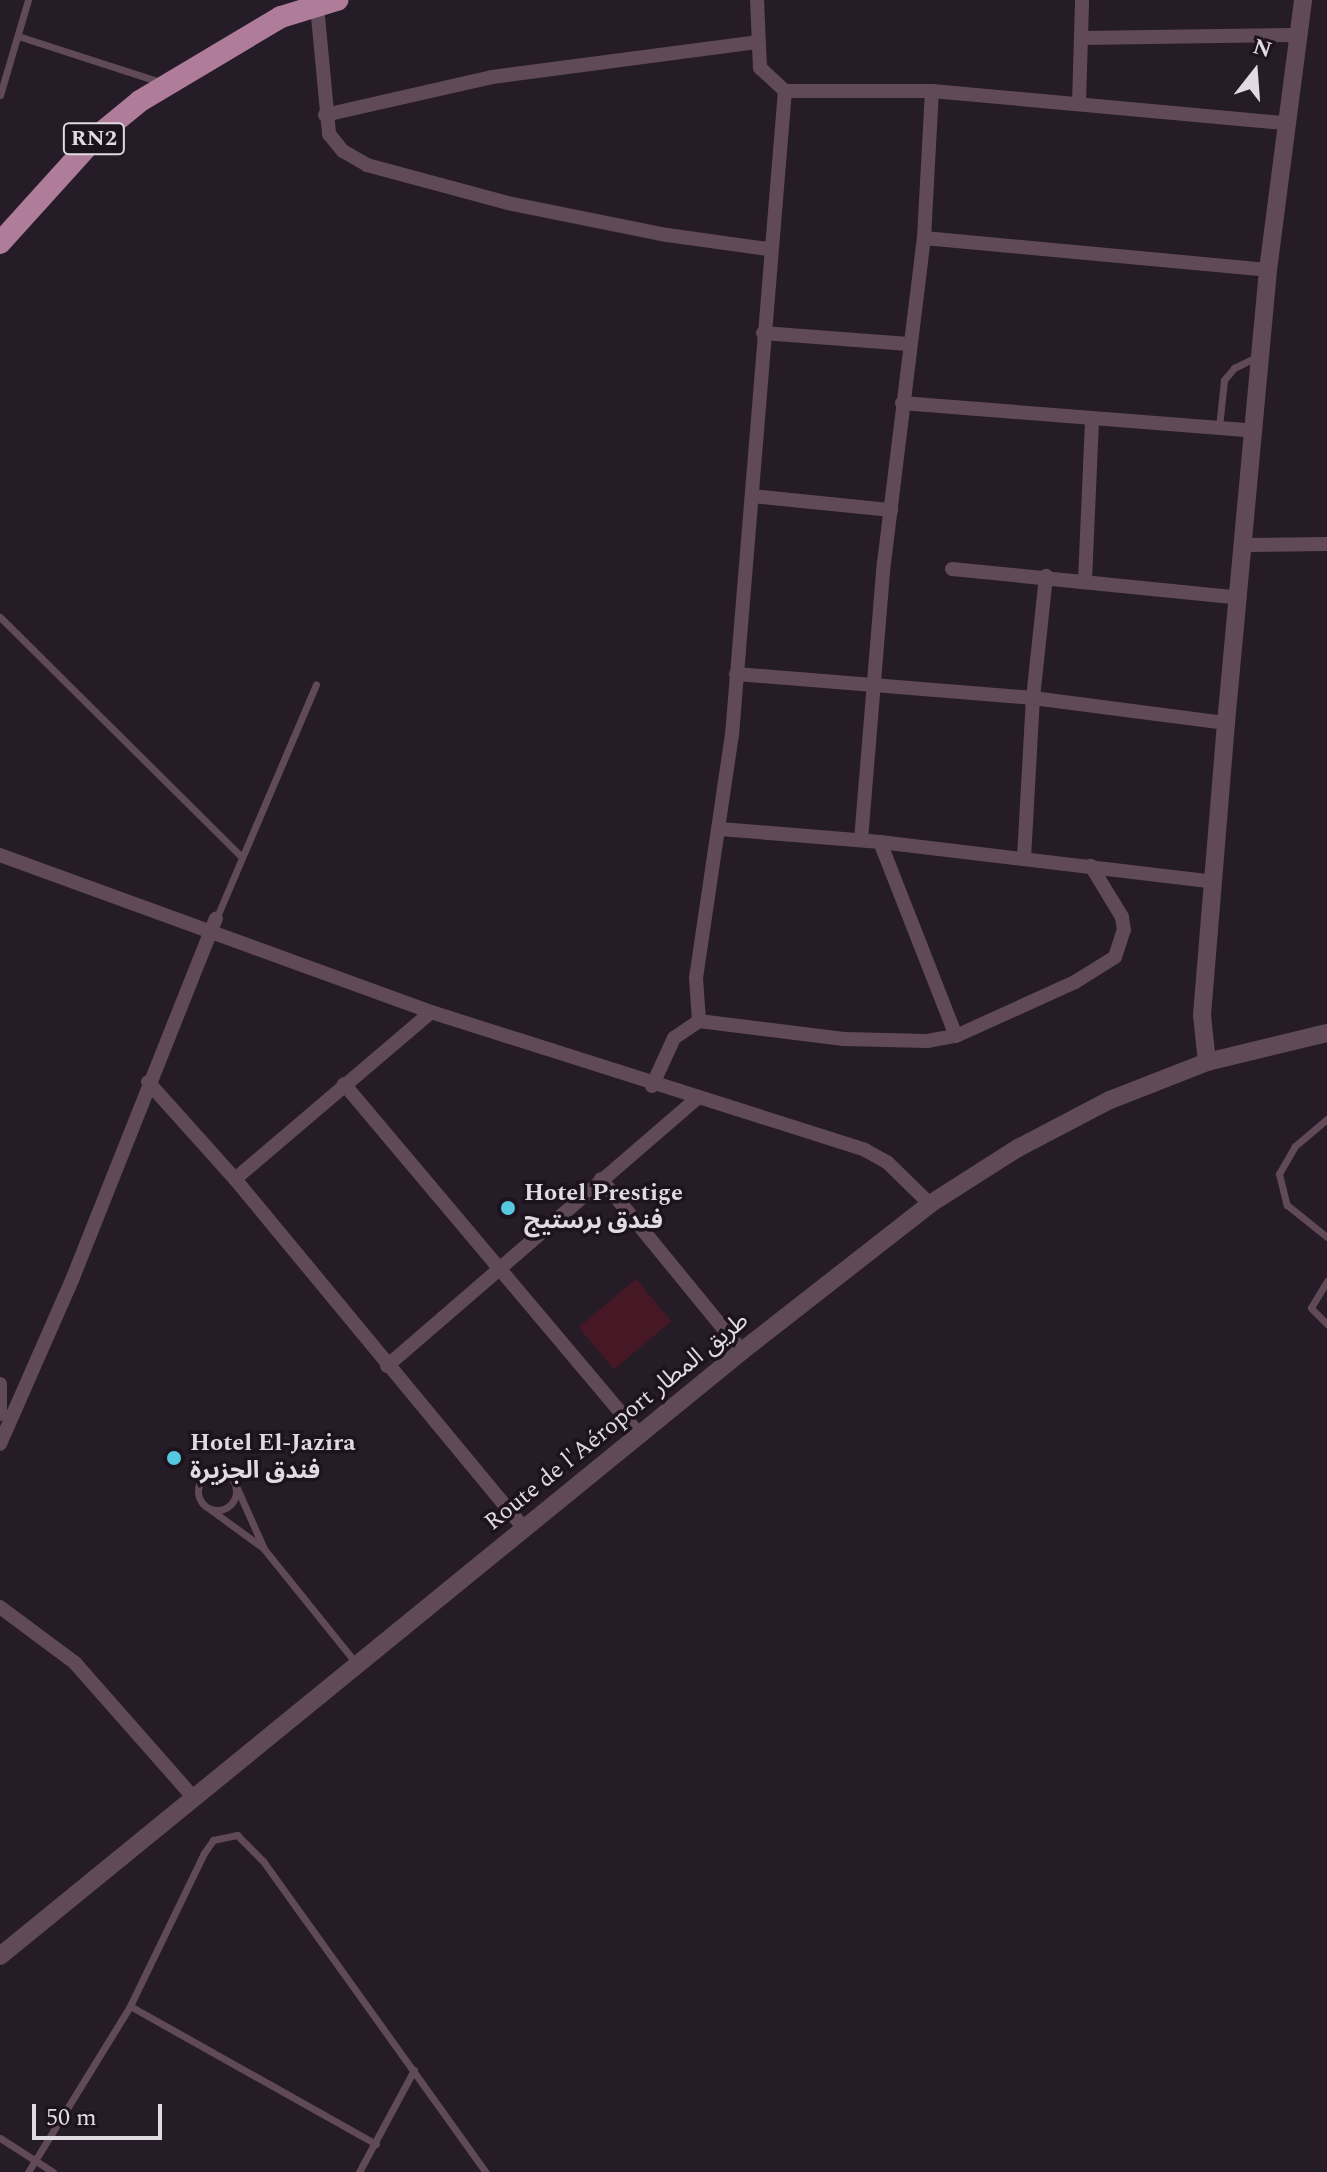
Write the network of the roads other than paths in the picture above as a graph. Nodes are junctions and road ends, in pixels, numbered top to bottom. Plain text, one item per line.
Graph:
1 (28, 0) edge
2 (757, 0) edge
3 (1082, 0) edge
4 (1303, 0) edge
5 (323, 2) edge
6 (1295, 35) junction
7 (18, 36) junction
8 (1081, 38) junction
9 (757, 42) junction
10 (165, 84) junction
11 (785, 91) junction
12 (932, 91) junction
13 (0, 95) edge
14 (1079, 104) junction
15 (325, 115) junction
16 (1284, 123) junction
17 (924, 238) junction
18 (0, 243) edge
19 (768, 249) junction
20 (1268, 270) junction
21 (763, 333) junction
22 (909, 344) junction
23 (1261, 355) junction
24 (902, 403) junction
25 (1092, 418) junction
26 (1219, 428) junction
27 (1255, 431) junction
28 (752, 496) junction
29 (891, 510) junction
30 (1327, 544) edge
31 (1245, 545) junction
32 (952, 569) dead end
33 (1046, 576) junction
34 (1085, 581) junction
35 (1240, 598) junction
36 (0, 617) edge
37 (736, 674) junction
38 (316, 684) dead end
39 (873, 684) junction
40 (1033, 698) junction
41 (1226, 723) junction
42 (720, 829) junction
43 (861, 840) junction
44 (880, 842) junction
45 (0, 855) edge
46 (241, 856) junction
47 (1024, 858) junction
48 (1091, 866) junction
49 (1213, 882) junction
50 (216, 919) joint
51 (207, 935) junction
52 (431, 1012) junction
53 (699, 1021) junction
54 (1327, 1033) edge
55 (956, 1036) junction
56 (1207, 1062) junction
57 (148, 1082) junction
58 (344, 1084) junction
59 (652, 1086) junction
60 (695, 1100) junction
61 (1327, 1119) edge
62 (235, 1179) junction
63 (601, 1179) junction
64 (930, 1204) junction
65 (1327, 1237) edge
66 (499, 1267) junction
67 (1327, 1281) edge
68 (1327, 1324) edge
69 (742, 1351) junction
70 (387, 1366) junction
71 (0, 1384) edge
72 (0, 1414) edge
73 (640, 1436) junction
74 (0, 1444) edge
75 (236, 1486) junction
76 (211, 1510) junction
77 (524, 1528) junction
78 (264, 1549) junction
79 (0, 1607) edge
80 (0, 1623) edge
81 (20, 1626) junction
82 (358, 1665) junction
83 (195, 1799) junction
84 (0, 1956) edge
85 (130, 2006) junction
86 (414, 2070) junction
87 (0, 2138) edge
88 (376, 2144) junction
89 (35, 2161) junction
90 (28, 2172) edge
91 (53, 2172) edge
92 (359, 2172) edge
93 (486, 2172) edge

1 - 7 lane
2 - 9 street
3 - 8 street
4 - 6 street
5 - 10 highway, RN2
5 - 15 street
6 - 8 street
6 - 16 street
7 - 10 lane
7 - 13 lane
8 - 14 street
9 - 11 street
9 - 15 street
10 - 18 highway, RN2
11 - 12 street
11 - 19 street
12 - 14 street
12 - 17 street
14 - 16 street
15 - 19 street
16 - 20 street
17 - 20 street
17 - 22 street
19 - 21 street
20 - 23 street
21 - 22 street
21 - 28 street
22 - 24 street
23 - 26 lane
23 - 27 street
24 - 25 street
24 - 29 street
25 - 26 street
25 - 34 street
26 - 27 street
27 - 31 street
28 - 29 street
28 - 37 street
29 - 39 street
30 - 31 street
31 - 35 street
32 - 33 street
33 - 34 street
33 - 40 street
34 - 35 street
35 - 41 street
36 - 46 lane
37 - 39 street
37 - 42 street
38 - 46 lane
39 - 40 street
39 - 43 street
40 - 41 street
40 - 47 street
41 - 49 street
42 - 43 street
42 - 53 street
43 - 44 street
44 - 47 street
44 - 55 street
45 - 51 street
46 - 50 lane
47 - 48 street
48 - 49 street
48 - 55 street
49 - 56 street
50 - 51 street
51 - 52 street
51 - 57 street
52 - 58 street
52 - 59 street
53 - 55 street
53 - 59 street
54 - 56 street, Route de l'Aéroport طريق المطار
56 - 64 street, Route de l'Aéroport طريق المطار
57 - 62 street
57 - 74 street
58 - 62 street
58 - 66 street
59 - 60 street
60 - 63 street
60 - 64 street
61 - 65 lane
62 - 70 street
63 - 66 street
63 - 69 street
64 - 69 street, Route de l'Aéroport طريق المطار
66 - 70 street
66 - 73 street
67 - 68 lane
69 - 73 street, Route de l'Aéroport طريق المطار
70 - 77 street
71 - 72 street
73 - 77 street, Route de l'Aéroport طريق المطار
75 - 76 lane
75 - 76 lane
75 - 78 lane
76 - 78 lane
77 - 82 street, Route de l'Aéroport طريق المطار
78 - 82 lane
79 - 81 street
80 - 81 street
81 - 83 street
82 - 83 street, Route de l'Aéroport طريق المطار
83 - 84 street, Route de l'Aéroport طريق المطار
85 - 86 lane
85 - 88 lane
85 - 89 lane
86 - 88 lane
86 - 93 lane
87 - 89 lane
88 - 92 lane
89 - 90 lane
89 - 91 lane

